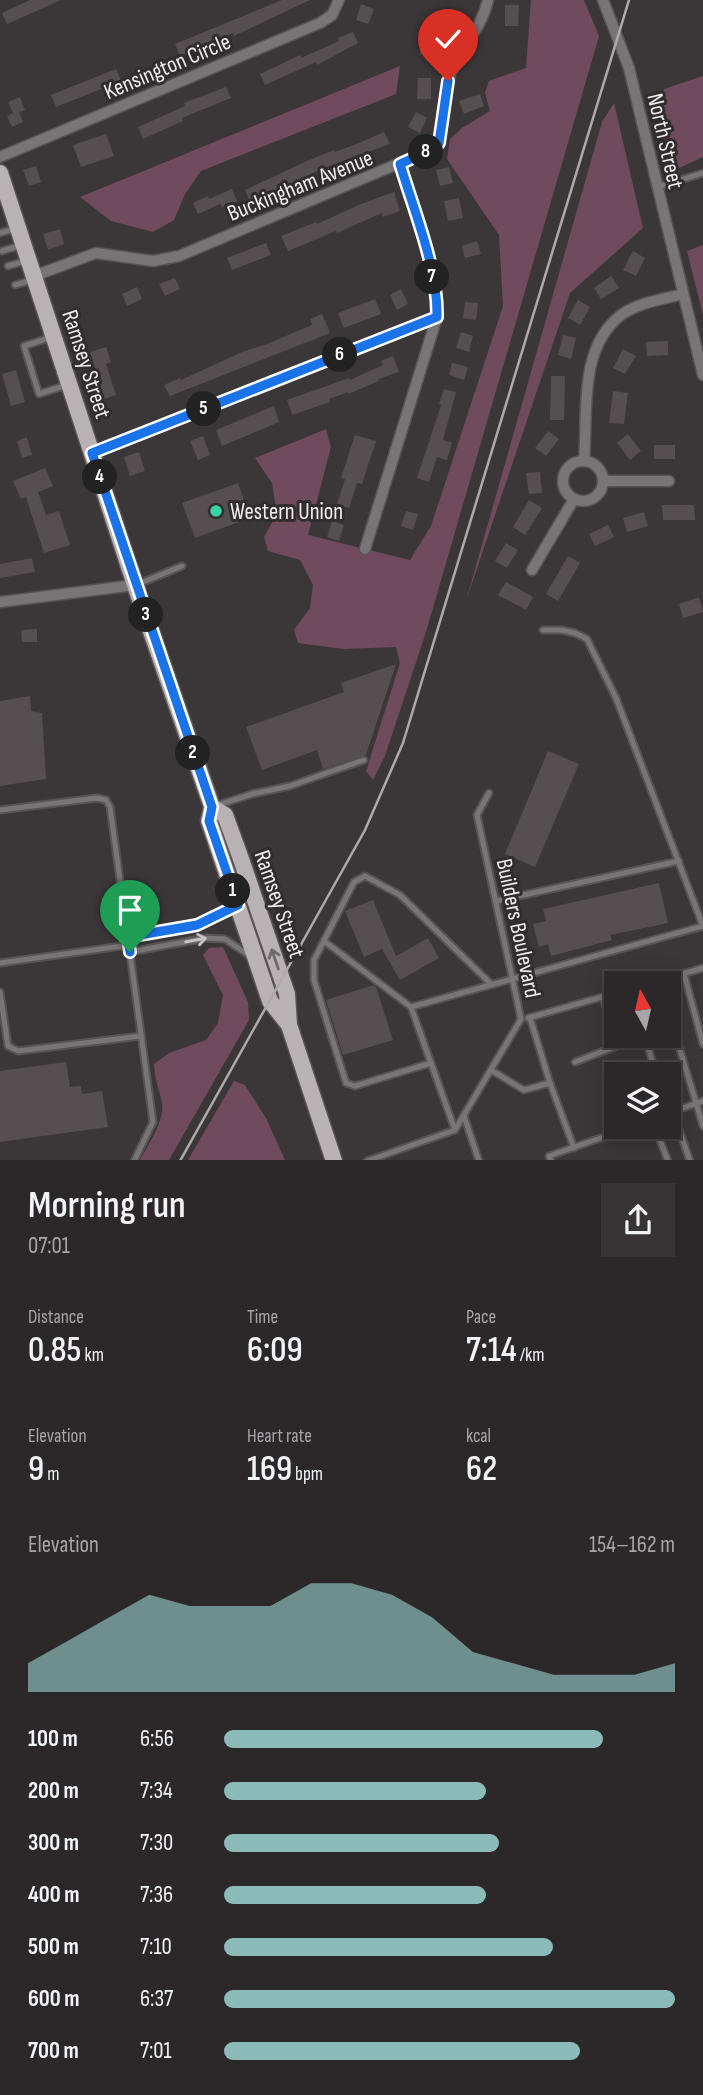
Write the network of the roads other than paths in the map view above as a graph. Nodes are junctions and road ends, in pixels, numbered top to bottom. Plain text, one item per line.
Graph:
1 (339, 0) edge
2 (488, 0) edge
3 (603, 0) edge
4 (0, 158) edge
5 (400, 164) junction
6 (0, 173) edge
7 (703, 173) edge
8 (658, 187) junction
9 (18, 228) junction
10 (0, 233) edge
11 (2, 251) dead end
12 (30, 265) junction
13 (8, 266) dead end
14 (15, 285) dead end
15 (682, 295) junction
16 (437, 317) junction
17 (54, 336) junction
18 (703, 375) edge
19 (70, 384) junction
20 (92, 453) junction
21 (584, 461) junction
22 (603, 481) junction
23 (668, 481) dead end
24 (574, 499) junction
25 (365, 549) dead end
26 (182, 566) dead end
27 (532, 570) dead end
28 (135, 585) junction
29 (0, 602) edge
30 (543, 630) dead end
31 (364, 760) dead end
32 (489, 793) dead end
33 (212, 807) junction
34 (0, 810) edge
35 (679, 861) junction
36 (496, 901) junction
37 (238, 905) junction
38 (703, 926) edge
39 (128, 937) junction
40 (324, 941) junction
41 (129, 945) junction
42 (130, 952) junction
43 (256, 960) junction
44 (0, 964) edge
45 (703, 968) edge
46 (684, 974) junction
47 (681, 975) edge
48 (512, 977) junction
49 (491, 984) junction
50 (0, 992) edge
51 (603, 997) joint
52 (411, 1007) junction
53 (530, 1018) junction
54 (521, 1019) junction
55 (289, 1025) junction
56 (141, 1036) junction
57 (703, 1044) edge
58 (681, 1047) edge
59 (575, 1062) dead end
60 (431, 1063) junction
61 (491, 1070) junction
62 (550, 1083) junction
63 (700, 1102) edge
64 (681, 1109) edge
65 (464, 1116) junction
66 (703, 1126) edge
67 (456, 1130) junction
68 (604, 1137) edge
69 (681, 1137) edge
70 (660, 1139) edge
71 (574, 1148) junction
72 (134, 1160) edge
73 (334, 1160) edge
74 (367, 1160) edge
75 (479, 1160) edge
76 (551, 1160) edge
77 (668, 1160) edge
78 (690, 1160) edge

1 - 4 street, Kensington Circle
2 - 5 street
3 - 8 street, North Street
5 - 12 street, Buckingham Avenue
5 - 16 street, Buckingham Avenue
6 - 9 main road, Ramsey Street
7 - 8 lane
8 - 15 street, North Street
9 - 10 lane
9 - 12 main road, Ramsey Street
11 - 12 lane
12 - 13 lane
12 - 14 lane
12 - 17 main road, Ramsey Street
15 - 18 street, North Street
15 - 21 street
16 - 20 street
16 - 25 street, Buckingham Avenue
17 - 19 main road, Ramsey Street
17 - 19 lane
19 - 20 main road, Ramsey Street
20 - 28 main road, Ramsey Street
21 - 22 street
21 - 24 street
22 - 23 street
22 - 24 street
24 - 27 street
26 - 28 lane
28 - 29 street
28 - 33 main road, Ramsey Street
30 - 35 lane
31 - 33 lane
32 - 36 lane, Builders Boulevard
33 - 37 main road, Ramsey Street
55 -> 33 main road, Ramsey Street
34 - 39 lane
35 - 36 lane
35 - 38 lane
36 - 48 lane, Builders Boulevard
37 - 39 lane
37 - 43 main road, Ramsey Street
38 - 48 lane
39 - 41 lane
40 - 49 lane
40 - 52 lane
40 - 60 lane
41 - 42 lane
41 - 44 lane
42 -> 43 lane
42 - 56 lane
43 - 55 main road, Ramsey Street
45 - 46 lane
46 - 47 lane
46 - 57 lane
48 - 49 lane
48 - 54 lane, Builders Boulevard
49 - 52 lane
50 - 56 lane
51 - 53 lane
51 - 59 lane
52 - 60 lane
53 - 54 lane
53 - 62 lane
54 - 61 lane, Builders Boulevard
55 - 73 main road, Ramsey Street
56 - 72 lane
58 - 63 lane
60 - 67 lane
61 - 62 lane
61 - 65 lane, Builders Boulevard
62 - 71 lane
63 - 64 lane
63 - 66 lane
65 - 67 lane, Builders Boulevard
65 - 75 lane
67 - 74 lane
68 - 71 lane
69 - 78 lane
70 - 77 lane
71 - 76 lane

